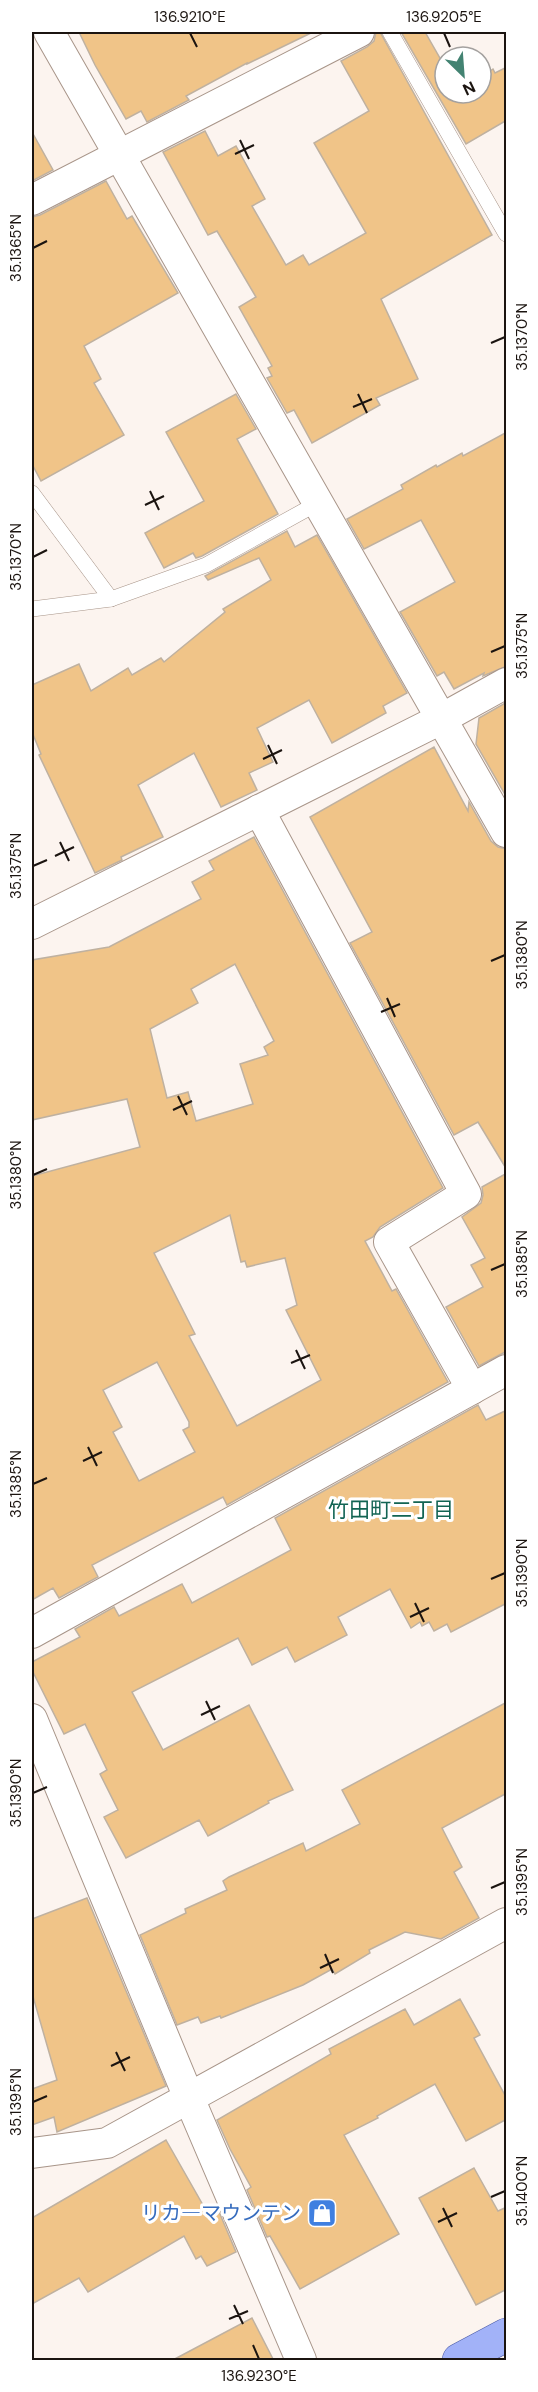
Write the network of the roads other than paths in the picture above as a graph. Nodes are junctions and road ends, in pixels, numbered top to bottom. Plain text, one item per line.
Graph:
1 (48, 32) edge
2 (359, 32) edge
3 (390, 32) edge
4 (119, 156) junction
5 (32, 200) edge
6 (507, 234) edge
7 (32, 493) edge
8 (318, 503) junction
9 (111, 599) junction
10 (32, 609) edge
11 (507, 683) edge
12 (441, 719) junction
13 (259, 810) junction
14 (507, 831) edge
15 (32, 924) edge
16 (507, 1370) edge
17 (472, 1389) junction
18 (32, 1633) edge
19 (32, 1719) edge
20 (507, 1923) edge
21 (189, 2098) junction
22 (32, 2153) edge
23 (507, 2335) edge
24 (301, 2361) edge
25 (459, 2361) edge

1 - 4 street
2 - 4 street
3 - 6 lane
4 - 5 street
4 - 8 street
7 - 9 lane
8 - 9 lane
8 - 12 street
9 - 10 lane
11 - 12 street
12 - 13 street
12 - 14 street
13 - 15 street
13 - 17 street
16 - 17 street
17 - 18 street
19 - 21 street
20 - 21 street
21 - 22 street
21 - 24 street
23 - 25 main road

